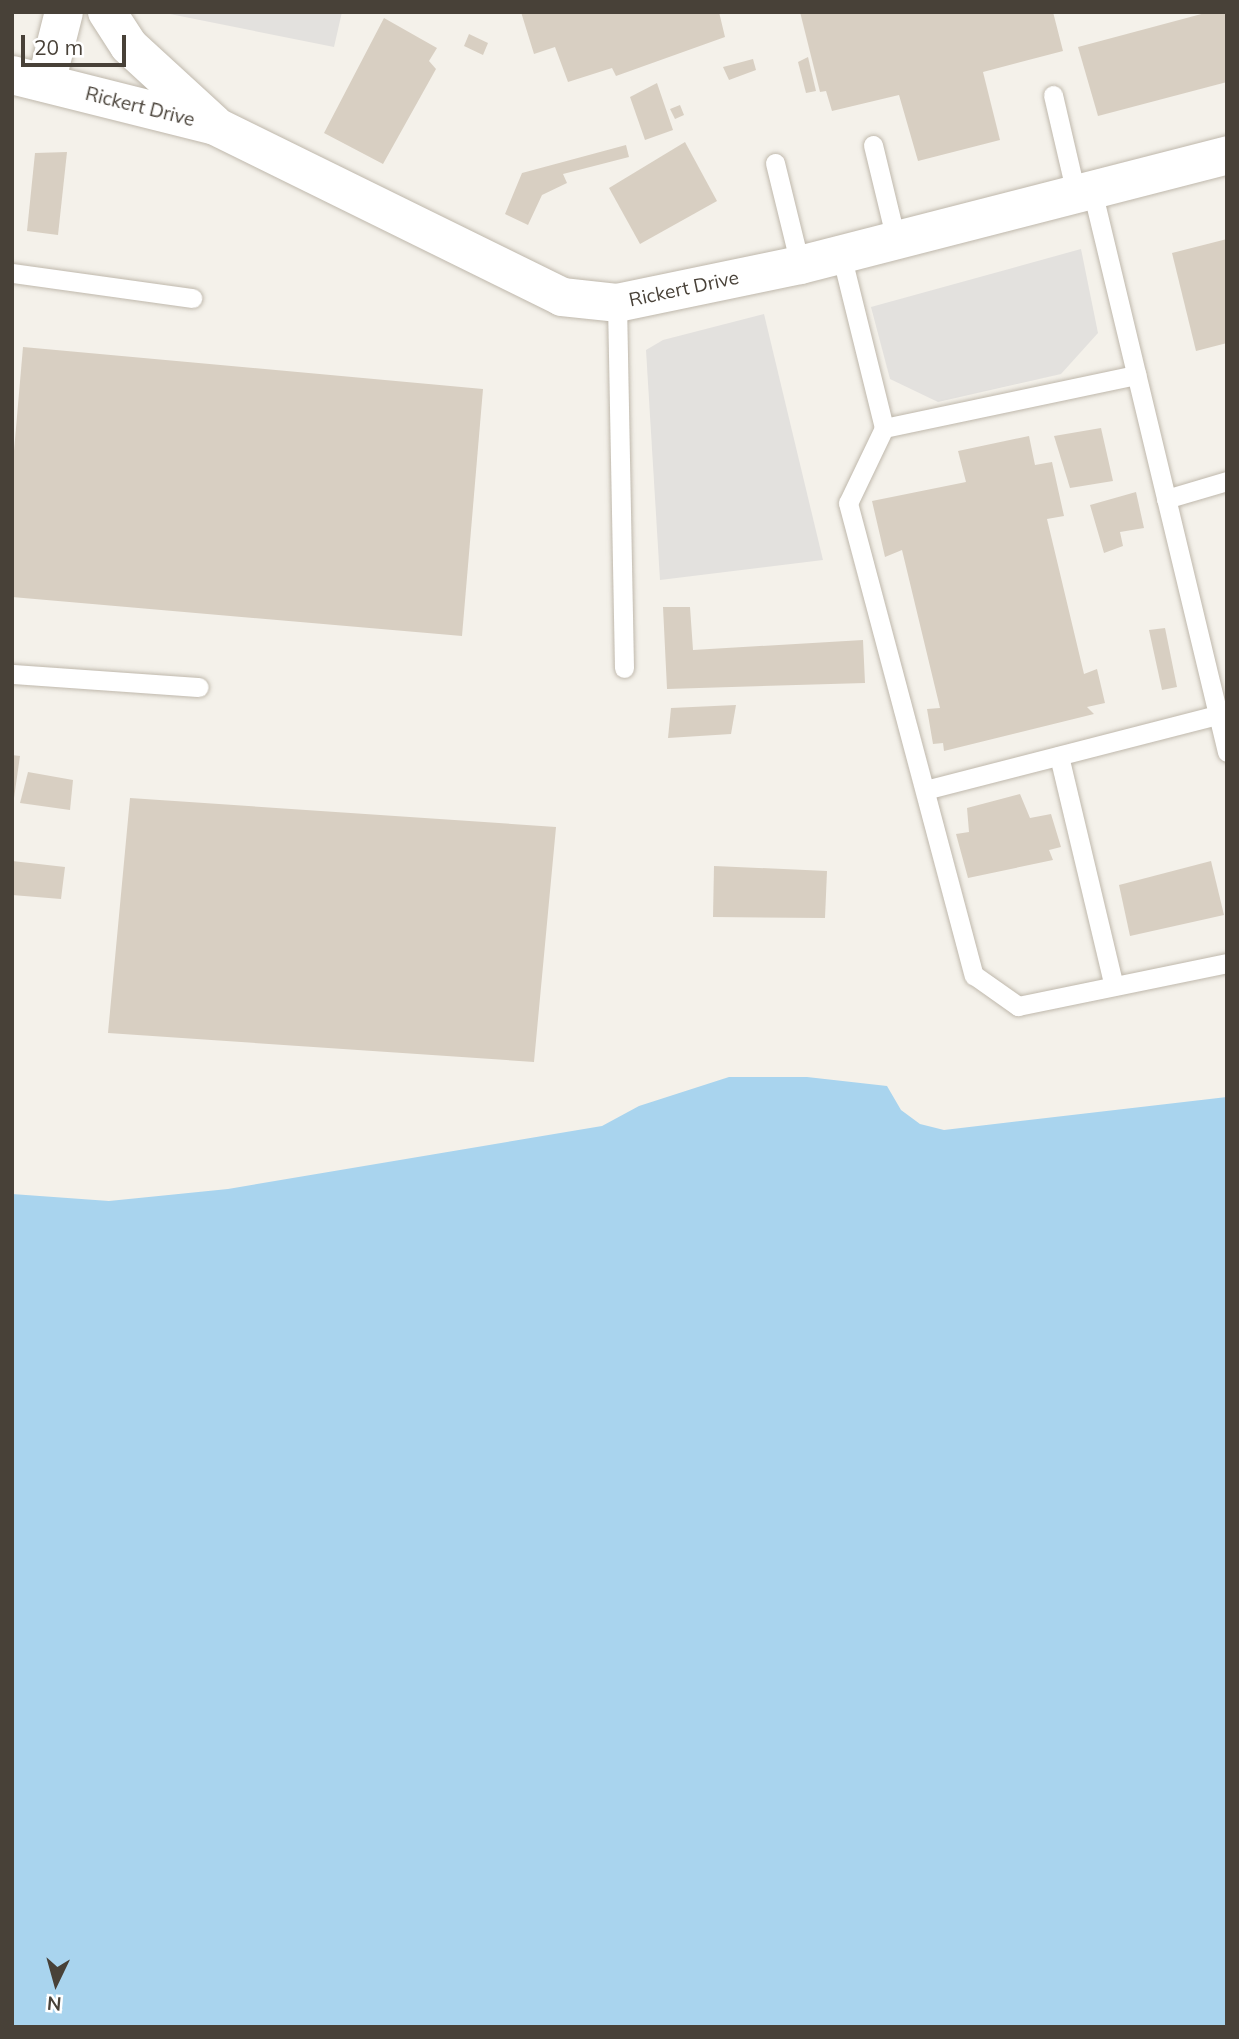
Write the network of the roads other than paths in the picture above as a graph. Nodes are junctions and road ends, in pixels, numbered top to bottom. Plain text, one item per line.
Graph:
1 (64, 12) edge
2 (107, 12) edge
3 (29, 79) edge
4 (1053, 95) dead end
5 (215, 126) junction
6 (873, 145) dead end
7 (1227, 155) edge
8 (775, 163) dead end
9 (1084, 192) junction
10 (895, 240) junction
11 (841, 254) junction
12 (800, 265) junction
13 (12, 273) edge
14 (192, 298) dead end
15 (617, 303) junction
16 (1136, 375) junction
17 (884, 428) junction
18 (1227, 481) edge
19 (1166, 499) junction
20 (624, 667) dead end
21 (12, 674) edge
22 (199, 687) dead end
23 (1218, 715) junction
24 (1227, 752) edge
25 (1059, 756) junction
26 (925, 790) junction
27 (1227, 963) edge
28 (1114, 986) junction

1 - 3 street
2 - 5 street
3 - 5 street, Rickert Drive
4 - 9 lane
5 - 15 street, Rickert Drive
6 - 10 lane
7 - 9 street, Rickert Drive
8 - 12 lane
9 - 10 street, Rickert Drive
9 - 16 lane
10 - 11 street, Rickert Drive
11 - 12 street, Rickert Drive
11 - 17 lane
12 - 15 street, Rickert Drive
13 - 14 lane
15 - 20 lane
16 - 17 lane
16 - 19 lane
17 - 26 lane
18 - 19 lane
19 - 23 lane
21 - 22 lane
23 - 24 lane
23 - 25 lane
25 - 26 lane
25 - 28 lane
26 - 28 lane
27 - 28 lane

